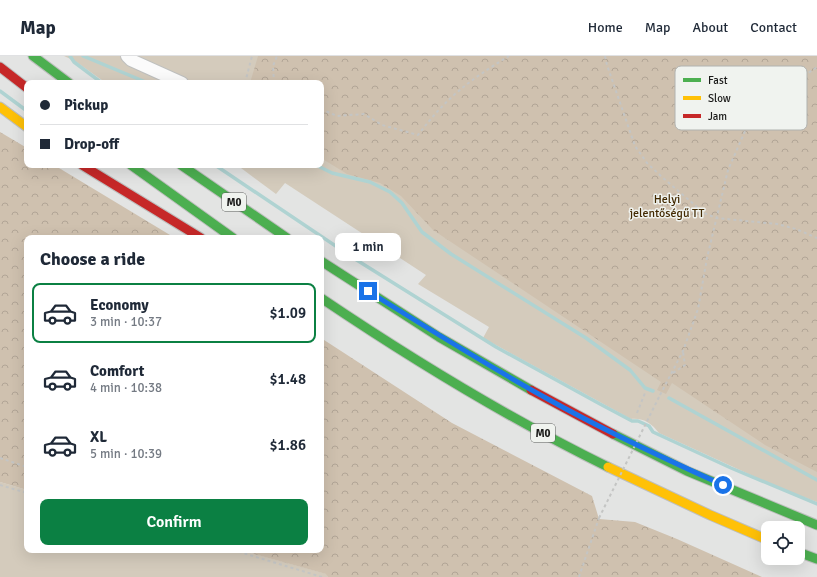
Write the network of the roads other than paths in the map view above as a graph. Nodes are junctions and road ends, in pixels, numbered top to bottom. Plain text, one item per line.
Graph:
1 (33, 56) edge
2 (127, 56) edge
3 (0, 67) edge
4 (65, 80) edge
5 (175, 80) edge
6 (24, 86) edge
7 (0, 107) edge
8 (24, 125) edge
9 (87, 168) edge
10 (135, 168) edge
11 (185, 168) edge
12 (196, 235) edge
13 (229, 235) edge
14 (283, 235) edge
15 (324, 263) edge
16 (325, 304) edge
17 (817, 525) edge
18 (761, 537) edge
19 (805, 555) edge
20 (817, 559) edge

1 - 4 highway
2 - 5 street
3 - 6 highway
7 - 8 highway
9 - 12 highway
10 - 13 highway, M0
11 - 14 highway, M0
15 - 17 highway
16 - 18 highway, M0
19 - 20 highway

